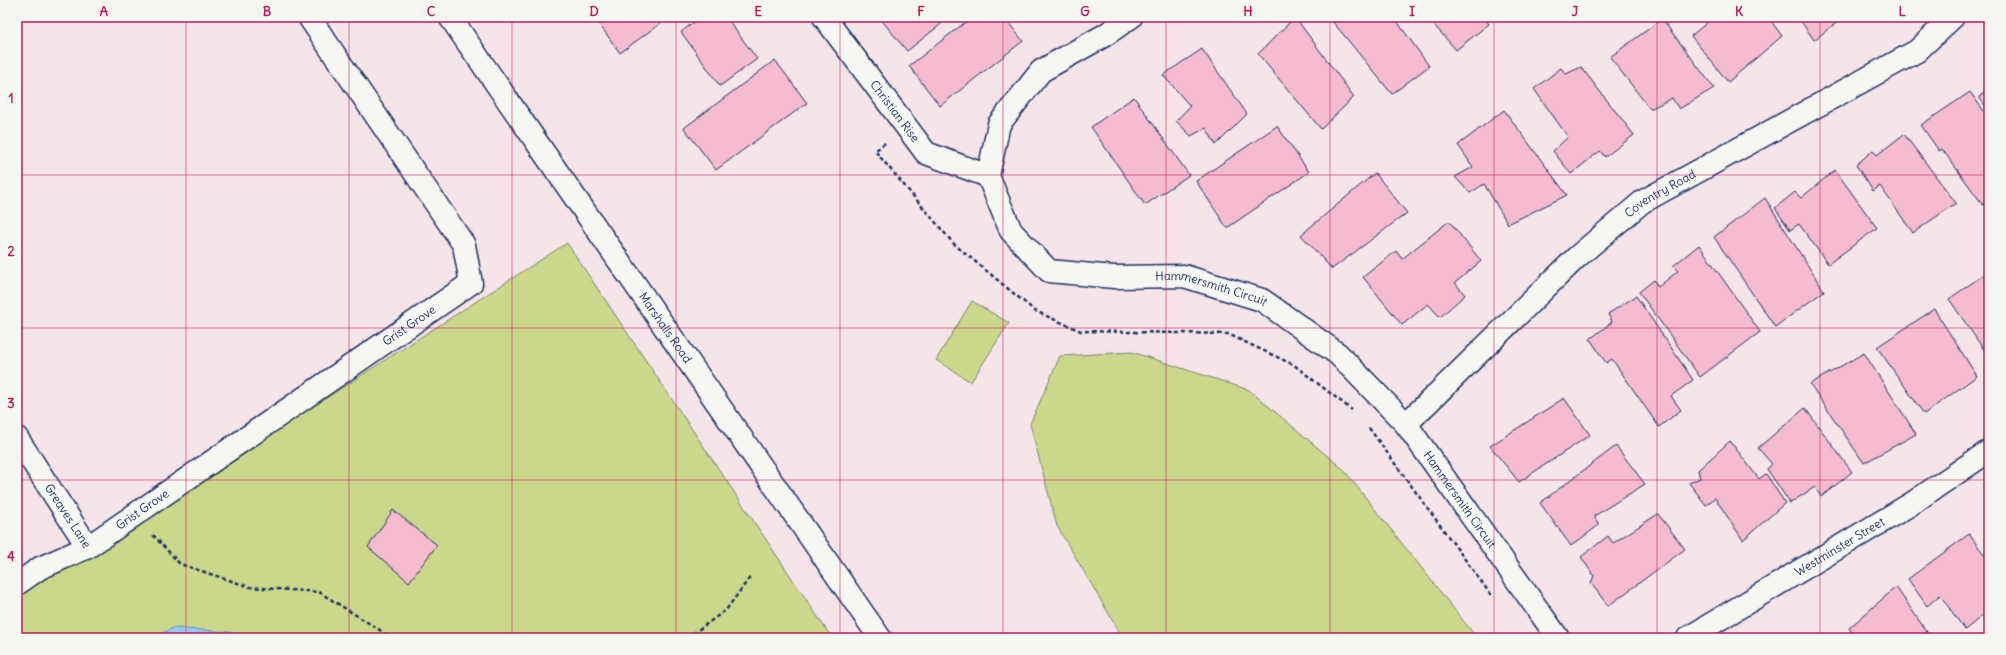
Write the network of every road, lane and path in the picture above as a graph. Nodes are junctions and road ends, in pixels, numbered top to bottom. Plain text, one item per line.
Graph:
1 (309, 17) edge
2 (450, 17) edge
3 (824, 17) edge
4 (1131, 17) edge
5 (1953, 17) edge
6 (905, 126) junction
7 (988, 176) junction
8 (1355, 413) dead end
9 (1366, 424) dead end
10 (1406, 424) junction
11 (17, 438) edge
12 (1989, 451) edge
13 (135, 515) junction
14 (88, 547) junction
15 (751, 576) dead end
16 (17, 584) edge
17 (1495, 600) dead end
18 (388, 638) edge
19 (687, 638) edge
20 (880, 638) edge
21 (1558, 638) edge
22 (1688, 638) edge

1 - 13 street, Grist Grove
2 - 20 street, Marshalls Road
3 - 6 street, Christian Rise
4 - 7 street
5 - 10 street, Coventry Road
6 - 7 street, Christian Rise
6 - 8 path
7 - 10 street, Hammersmith Circuit
9 - 17 path
10 - 21 street, Hammersmith Circuit
11 - 14 street, Greaves Lane
12 - 22 street, Westminster Street
13 - 14 street, Grist Grove
13 - 18 path
14 - 16 street, Greaves Lane
15 - 19 path

